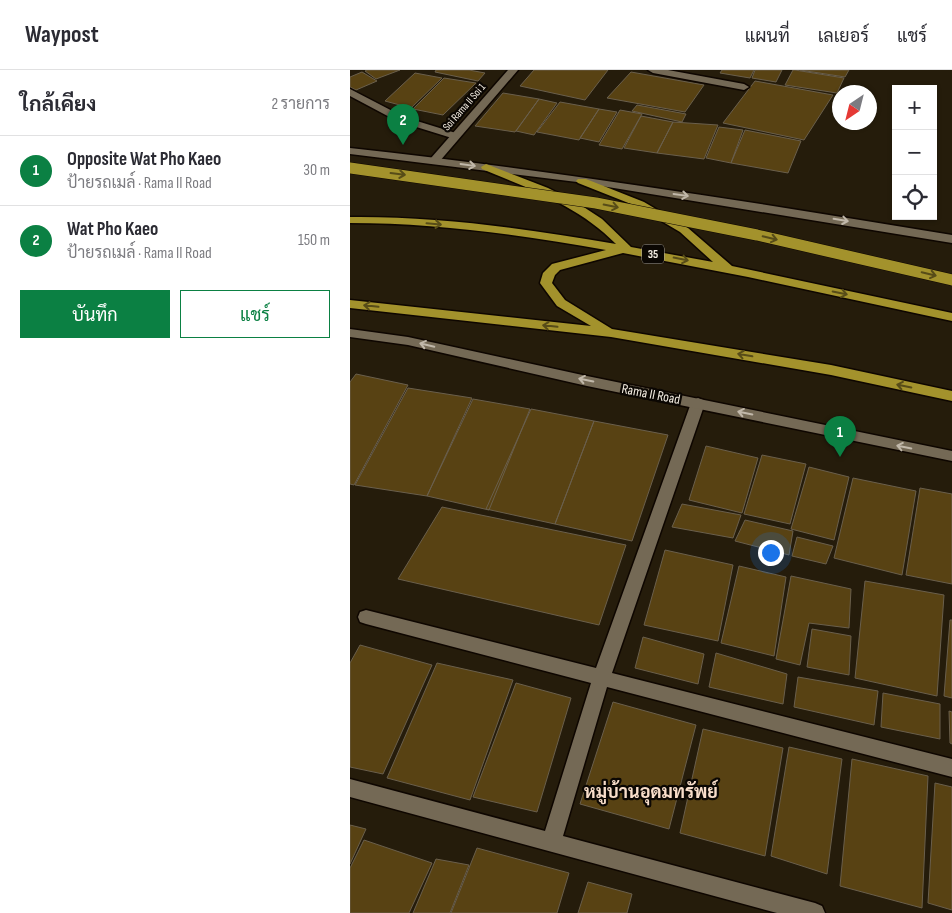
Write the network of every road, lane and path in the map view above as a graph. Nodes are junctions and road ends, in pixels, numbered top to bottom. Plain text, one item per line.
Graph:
1 (513, 70) edge
2 (653, 70) edge
3 (744, 87) dead end
4 (350, 92) edge
5 (455, 136) junction
6 (350, 151) edge
7 (435, 160) junction
8 (486, 167) junction
9 (350, 168) edge
10 (582, 181) junction
11 (350, 220) edge
12 (952, 239) edge
13 (626, 248) junction
14 (729, 269) junction
15 (952, 280) edge
16 (350, 304) edge
17 (952, 317) edge
18 (350, 333) edge
19 (611, 333) junction
20 (952, 396) edge
21 (698, 403) junction
22 (952, 456) edge
23 (366, 617) dead end
24 (601, 678) junction
25 (952, 768) edge
26 (350, 788) edge
27 (551, 842) junction
28 (815, 913) edge

1 - 5 street, Soi Rama II Soi 1
2 - 3 street
4 - 5 street
5 - 7 street, Soi Rama II Soi 1
6 - 7 street
7 -> 8 street
8 - 10 street
8 - 13 main road
9 -> 15 main road, bridge
10 -> 12 street
10 - 14 main road
11 -> 13 main road, 35
13 -> 14 main road, 35
13 - 19 main road
14 -> 17 main road, 35
19 -> 16 main road
21 -> 18 street, Rama II Road
20 -> 19 main road
22 -> 21 street, Rama II Road
21 - 24 street
23 - 24 street
24 - 25 street
24 - 27 street
26 - 27 street
27 - 28 street

